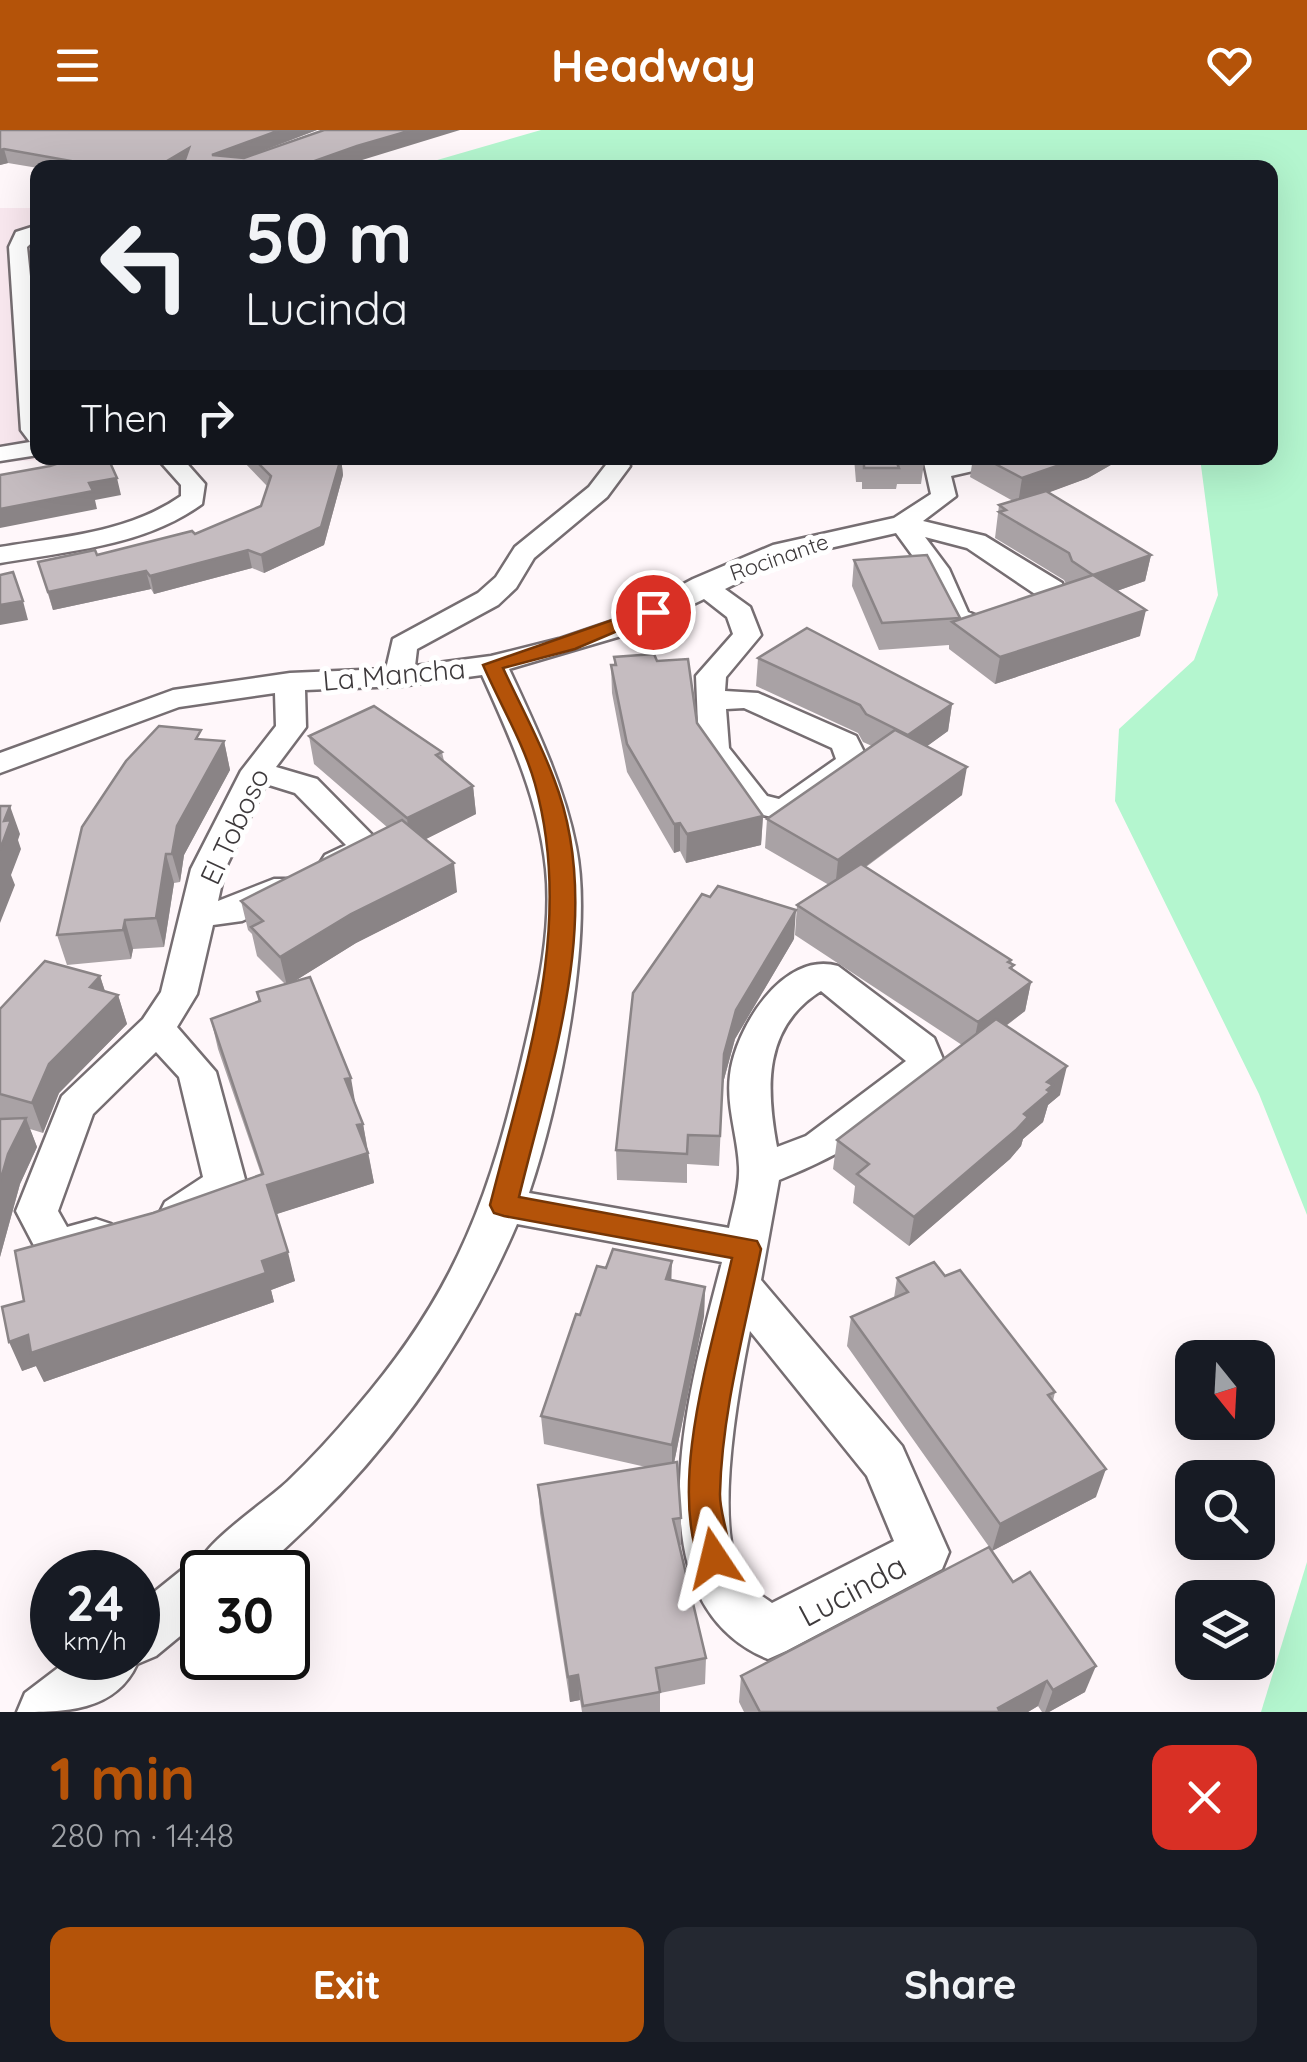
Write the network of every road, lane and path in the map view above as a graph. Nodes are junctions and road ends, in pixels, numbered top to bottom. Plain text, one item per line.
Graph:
1 (30, 233) edge
2 (30, 404) edge
3 (30, 449) edge
4 (0, 454) edge
5 (176, 465) edge
6 (935, 465) edge
7 (618, 466) dead end
8 (902, 524) junction
9 (0, 555) edge
10 (703, 585) junction
11 (492, 665) junction
12 (400, 677) junction
13 (290, 682) junction
14 (710, 701) junction
15 (0, 764) edge
16 (257, 772) junction
17 (198, 913) junction
18 (156, 1029) junction
19 (760, 1170) junction
20 (504, 1205) junction
21 (743, 1267) junction
22 (248, 1550) edge
23 (180, 1604) edge
24 (160, 1620) edge
25 (85, 1680) edge
26 (44, 1712) edge

1 - 2 street
3 - 4 street
5 - 9 street
6 - 8 street
7 - 12 street
8 - 8 street
8 - 10 street, Rocinante
10 - 11 street, Rocinante
10 - 14 street
11 - 12 street, La Mancha
11 - 20 street, La Mancha
12 - 13 street, La Mancha
13 - 15 street, La Mancha
13 - 16 street, El Toboso
14 - 14 street
16 - 17 street, El Toboso
16 - 17 street
17 - 18 street, El Toboso
18 - 18 street, El Toboso
19 - 19 street, Lucinda
19 - 21 street, Lucinda
20 - 21 street
20 - 22 street, La Mancha
21 - 21 street, Lucinda
23 - 24 street
25 - 26 street

